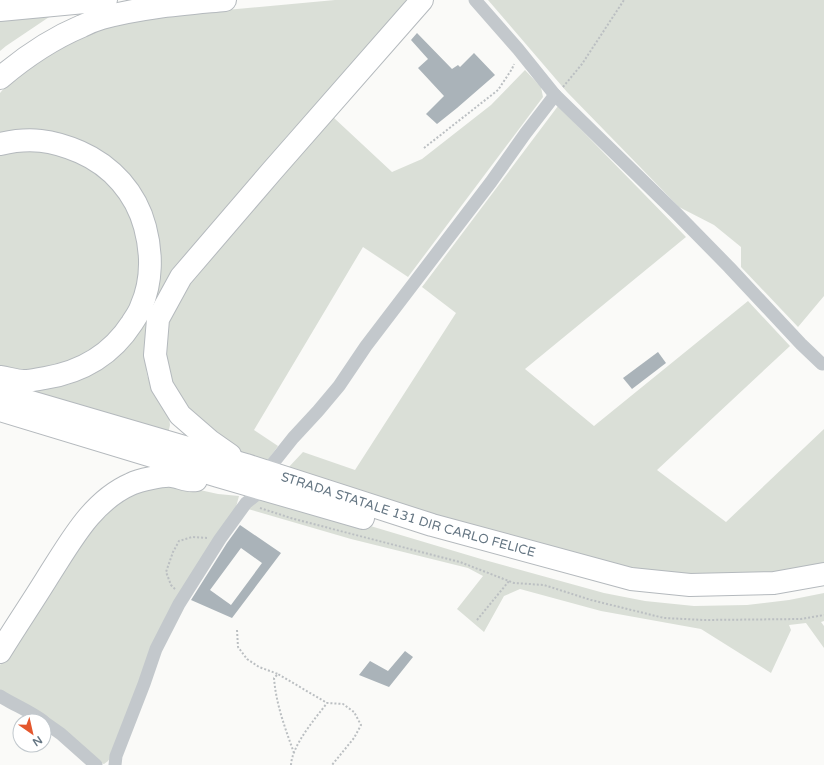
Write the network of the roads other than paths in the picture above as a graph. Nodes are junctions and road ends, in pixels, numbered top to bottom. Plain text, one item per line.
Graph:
1 (106, 0) edge
2 (118, 0) edge
3 (225, 0) edge
4 (422, 0) edge
5 (475, 0) edge
6 (0, 10) edge
7 (0, 61) edge
8 (0, 78) edge
9 (556, 95) junction
10 (0, 144) edge
11 (822, 364) dead end
12 (0, 377) edge
13 (0, 393) edge
14 (0, 410) edge
15 (246, 465) junction
16 (270, 467) dead end
17 (218, 476) junction
18 (251, 499) road end
19 (824, 574) edge
20 (824, 586) edge
21 (0, 652) edge
22 (0, 696) edge
23 (30, 713) edge
24 (52, 727) edge
25 (96, 765) edge
26 (115, 765) edge

1 - 6 highway
2 - 7 highway
3 - 8 highway
4 - 15 highway
5 - 9 street
9 - 11 street
9 - 16 street
10 - 12 highway
13 - 15 highway, STRADA STATALE 131 DIR CARLO FELICE
14 - 17 highway, STRADA STATALE 131 DIR CARLO FELICE
15 - 19 highway, STRADA STATALE 131 DIR CARLO FELICE
17 - 20 highway, STRADA STATALE 131 DIR CARLO FELICE
17 - 21 highway
18 - 26 street
22 - 23 street
24 - 25 street

